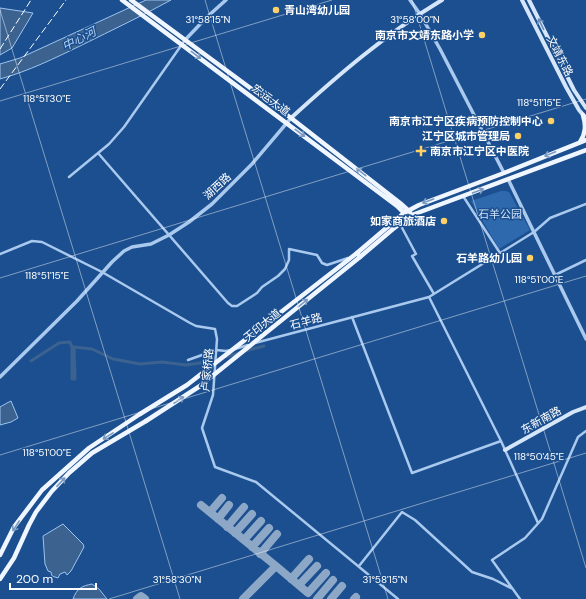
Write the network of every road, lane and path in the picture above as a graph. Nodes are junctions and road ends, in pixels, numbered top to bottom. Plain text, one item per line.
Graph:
1 (122, 0) edge
2 (226, 0) edge
3 (410, 0) edge
4 (442, 0) edge
5 (522, 0) edge
6 (530, 0) edge
7 (131, 3) edge
8 (420, 14) junction
9 (183, 42) junction
10 (586, 108) edge
11 (585, 117) edge
12 (291, 118) junction
13 (287, 123) junction
14 (586, 140) edge
15 (579, 143) junction
16 (586, 150) edge
17 (98, 153) junction
18 (504, 173) junction
19 (69, 177) dead end
20 (508, 179) junction
21 (463, 196) junction
22 (586, 204) edge
23 (406, 211) junction
24 (410, 216) junction
25 (400, 224) junction
26 (534, 232) junction
27 (169, 235) junction
28 (500, 253) junction
29 (0, 254) edge
30 (359, 255) junction
31 (586, 260) edge
32 (102, 272) junction
33 (555, 275) junction
34 (434, 294) junction
35 (429, 297) junction
36 (352, 317) junction
37 (586, 339) edge
38 (216, 350) junction
39 (188, 360) dead end
40 (0, 377) edge
41 (586, 407) edge
42 (586, 430) edge
43 (501, 441) junction
44 (505, 450) junction
45 (538, 523) junction
46 (0, 555) edge
47 (359, 566) junction
48 (0, 579) edge
49 (513, 589) junction
50 (398, 599) edge
51 (520, 599) edge

1 - 7 main road, 宏运大道
2 - 9 street
3 - 8 street
4 - 8 main road, 湖西路
5 - 11 main road, 文靖东路
10 -> 6 main road, 文靖东路
7 - 9 main road, 宏运大道
7 - 9 main road, 宏运大道
8 - 12 main road, 湖西路
8 - 18 street
9 - 12 main road, 宏运大道
9 -> 13 main road, 宏运大道
9 - 17 street
11 - 15 main road
12 - 13 street, 湖西路
23 -> 12 main road, 宏运大道
13 -> 23 main road, 宏运大道
13 - 27 street, 湖西路
14 - 15 main road, 天印大道
15 -> 18 main road, 天印大道
16 - 20 main road, 天印大道
17 - 19 street
17 - 27 street
18 -> 23 main road, 天印大道
21 -> 20 main road, 天印大道
20 - 26 street
21 - 24 main road, 天印大道
21 - 28 street
22 - 26 street, 石羊路
23 - 24 main road, 宏运大道
23 - 30 main road, 天印大道
24 - 25 main road, 天印大道
25 - 30 main road, 天印大道
25 - 34 street
26 - 28 street, 石羊路
26 - 33 street
27 - 30 street
27 - 32 street, 湖西路
28 - 34 street, 石羊路
29 - 32 street, 卢家桥路
30 -> 46 main road, 天印大道, bridge
48 -> 30 main road, 天印大道, bridge
31 - 33 street
32 - 38 street, 卢家桥路
32 - 40 street, 湖西路
33 - 37 street
34 - 35 street, 石羊路
35 - 36 street, 石羊路
35 - 43 street
36 - 38 street, 石羊路
36 - 43 street
38 - 39 street, 石羊路
38 - 47 street, 卢家桥路
41 - 44 main road, 东新南路
42 - 45 street
43 - 44 street
44 - 45 street
45 - 49 street
47 - 49 street
47 - 50 street, 卢家桥路
49 - 51 street

